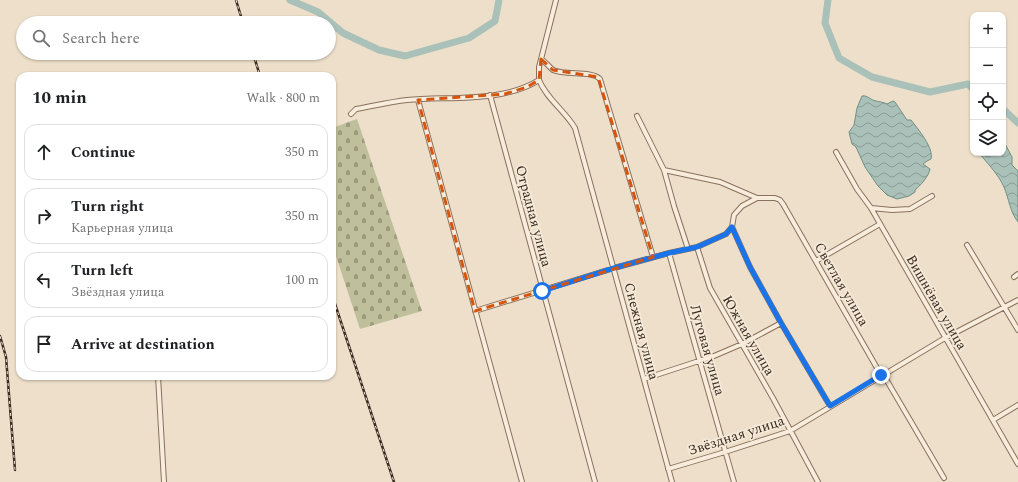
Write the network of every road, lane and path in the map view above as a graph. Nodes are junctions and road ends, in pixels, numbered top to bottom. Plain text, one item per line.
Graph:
1 (556, 0) edge
2 (541, 59) junction
3 (539, 80) junction
4 (490, 95) junction
5 (418, 100) junction
6 (351, 114) dead end
7 (637, 116) dead end
8 (836, 152) dead end
9 (664, 170) junction
10 (932, 196) dead end
11 (757, 198) junction
12 (871, 208) junction
13 (880, 224) junction
14 (732, 227) junction
15 (967, 245) dead end
16 (697, 247) junction
17 (688, 249) junction
18 (669, 253) junction
19 (653, 257) junction
20 (816, 261) junction
21 (614, 268) junction
22 (542, 291) junction
23 (1018, 300) edge
24 (1005, 307) junction
25 (475, 311) junction
26 (781, 323) junction
27 (1018, 330) edge
28 (945, 338) junction
29 (742, 344) junction
30 (699, 360) junction
31 (882, 375) junction
32 (644, 379) junction
33 (158, 380) edge
34 (1018, 405) edge
35 (830, 406) junction
36 (994, 420) junction
37 (790, 431) junction
38 (725, 452) junction
39 (1016, 456) edge
40 (1018, 464) edge
41 (668, 469) junction
42 (944, 478) dead end
43 (164, 482) edge
44 (522, 482) edge
45 (595, 482) edge
46 (672, 482) edge
47 (734, 482) edge
48 (818, 482) edge

1 - 2 street
2 - 3 street
2 - 19 street
3 - 4 street
3 - 21 street, Снежная улица
4 - 5 street
4 - 22 street, Отрадная улица
5 - 6 street
5 - 25 street
7 - 9 street
8 - 12 street, Вишнёвая улица
9 - 11 street
9 - 17 street
10 - 12 street
11 - 14 street
11 - 20 street, Светлая улица
12 - 13 street, Вишнёвая улица
13 - 20 street
13 - 28 street, Вишнёвая улица
14 - 16 street
14 - 26 street
15 - 24 street
16 - 17 street
16 - 29 street, Южная улица
17 - 18 street
18 - 19 street
18 - 30 street, Луговая улица
19 - 21 street
20 - 31 street, Светлая улица
21 - 22 street
21 - 32 street, Снежная улица
22 - 25 street
22 - 45 street, Отрадная улица
23 - 24 street, Звёздная улица
24 - 27 street
24 - 28 street, Звёздная улица
25 - 44 street
26 - 29 street
26 - 35 street
28 - 31 street, Звёздная улица
28 - 36 street, Вишнёвая улица
29 - 30 street
29 - 37 street, Южная улица
30 - 32 street
30 - 38 street, Луговая улица
31 - 35 street, Звёздная улица
31 - 42 street, Светлая улица
32 - 41 street, Снежная улица
33 - 43 street
34 - 36 street
35 - 37 street, Звёздная улица
36 - 39 street, Вишнёвая улица
37 - 38 street, Звёздная улица
37 - 48 street, Южная улица
38 - 41 street, Звёздная улица
38 - 47 street, Луговая улица
39 - 40 street, Вишнёвая улица
41 - 46 street, Снежная улица

